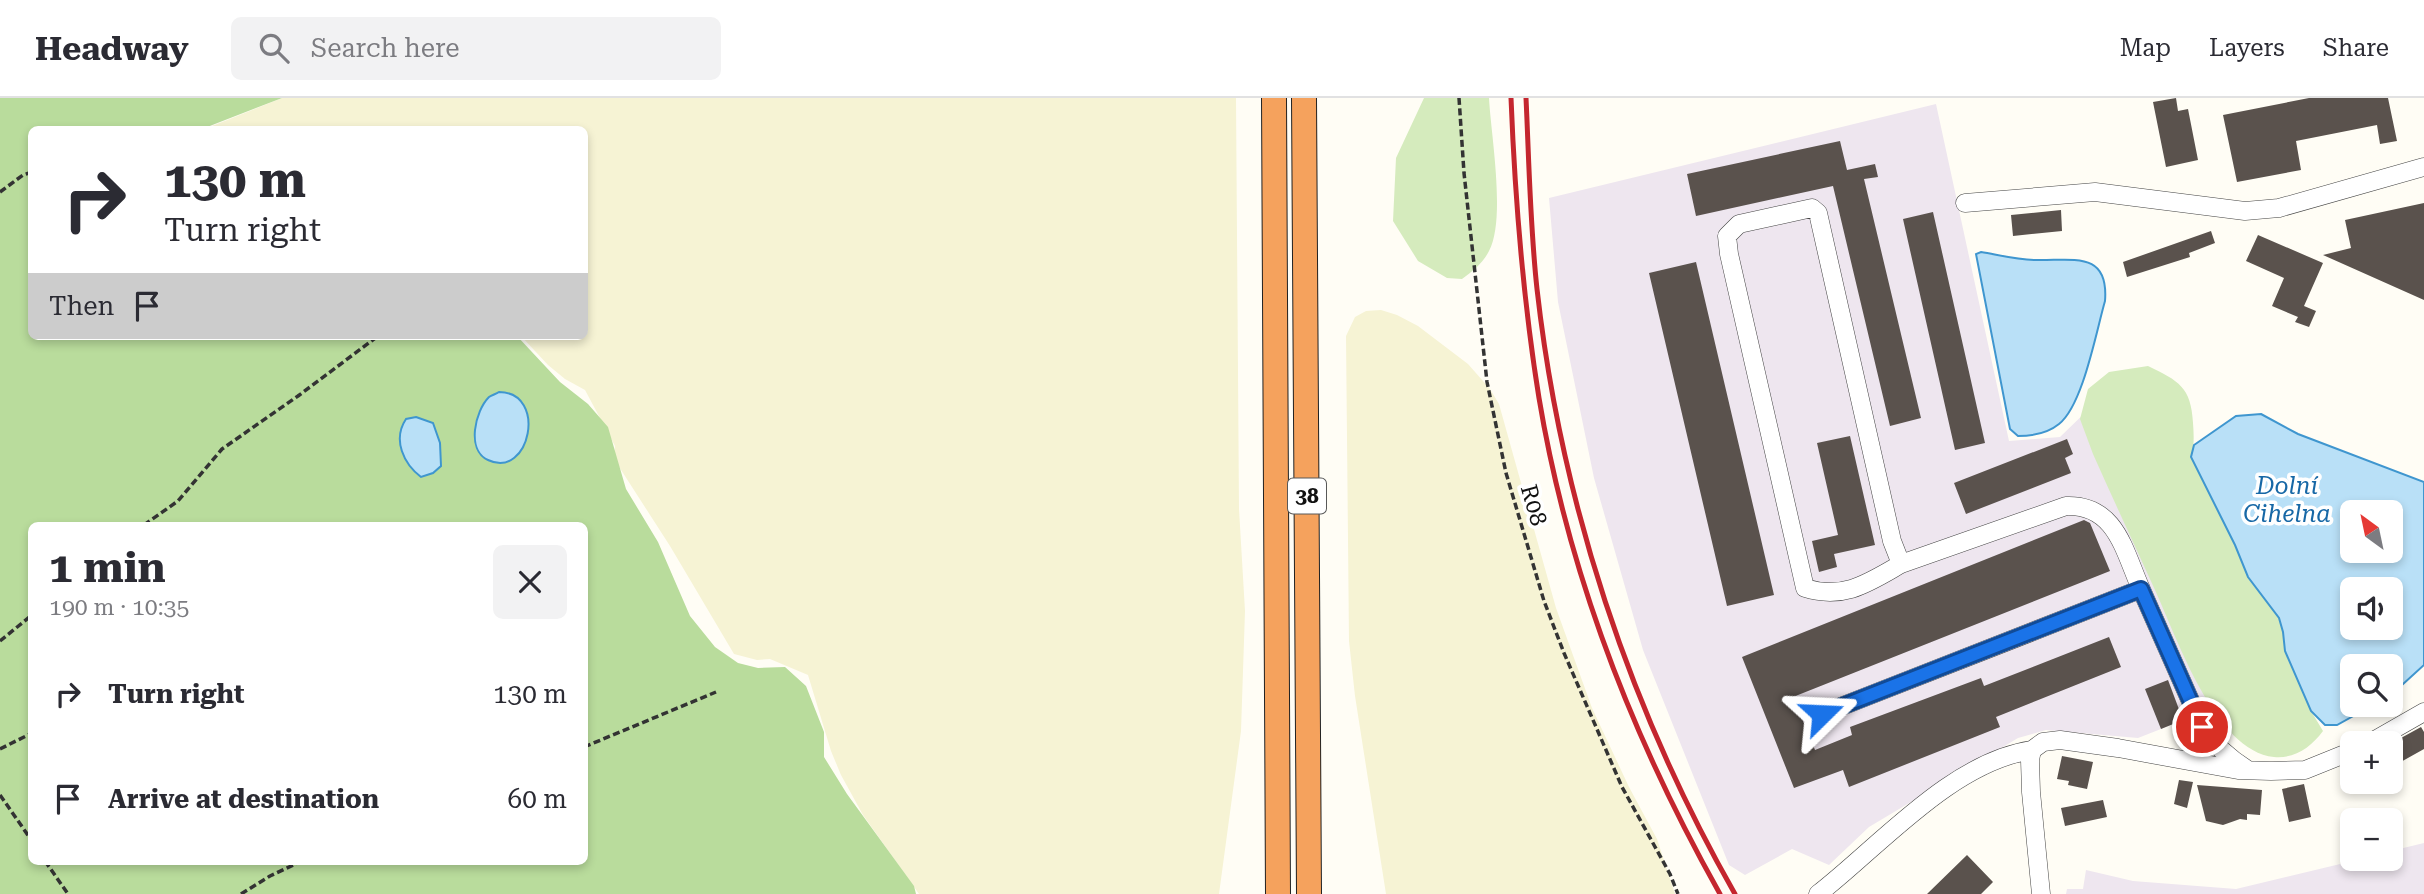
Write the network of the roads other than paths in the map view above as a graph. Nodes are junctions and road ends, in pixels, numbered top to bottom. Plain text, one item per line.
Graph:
1 (1274, 98) edge
2 (1304, 98) edge
3 (2424, 167) edge
4 (1965, 203) dead end
5 (1901, 564) junction
6 (2141, 589) junction
7 (2424, 712) edge
8 (1822, 714) dead end
9 (2391, 731) edge
10 (2032, 750) junction
11 (2340, 756) edge
12 (2248, 770) junction
13 (1278, 894) edge
14 (1309, 894) edge
15 (1818, 894) edge
16 (2041, 894) edge

1 - 13 highway, 38
2 - 14 highway, 38
3 - 4 street
5 - 5 street
5 - 6 street
6 - 8 street
6 - 12 street
7 - 9 street
10 - 12 street
10 - 15 street
10 - 16 street
11 - 12 street

